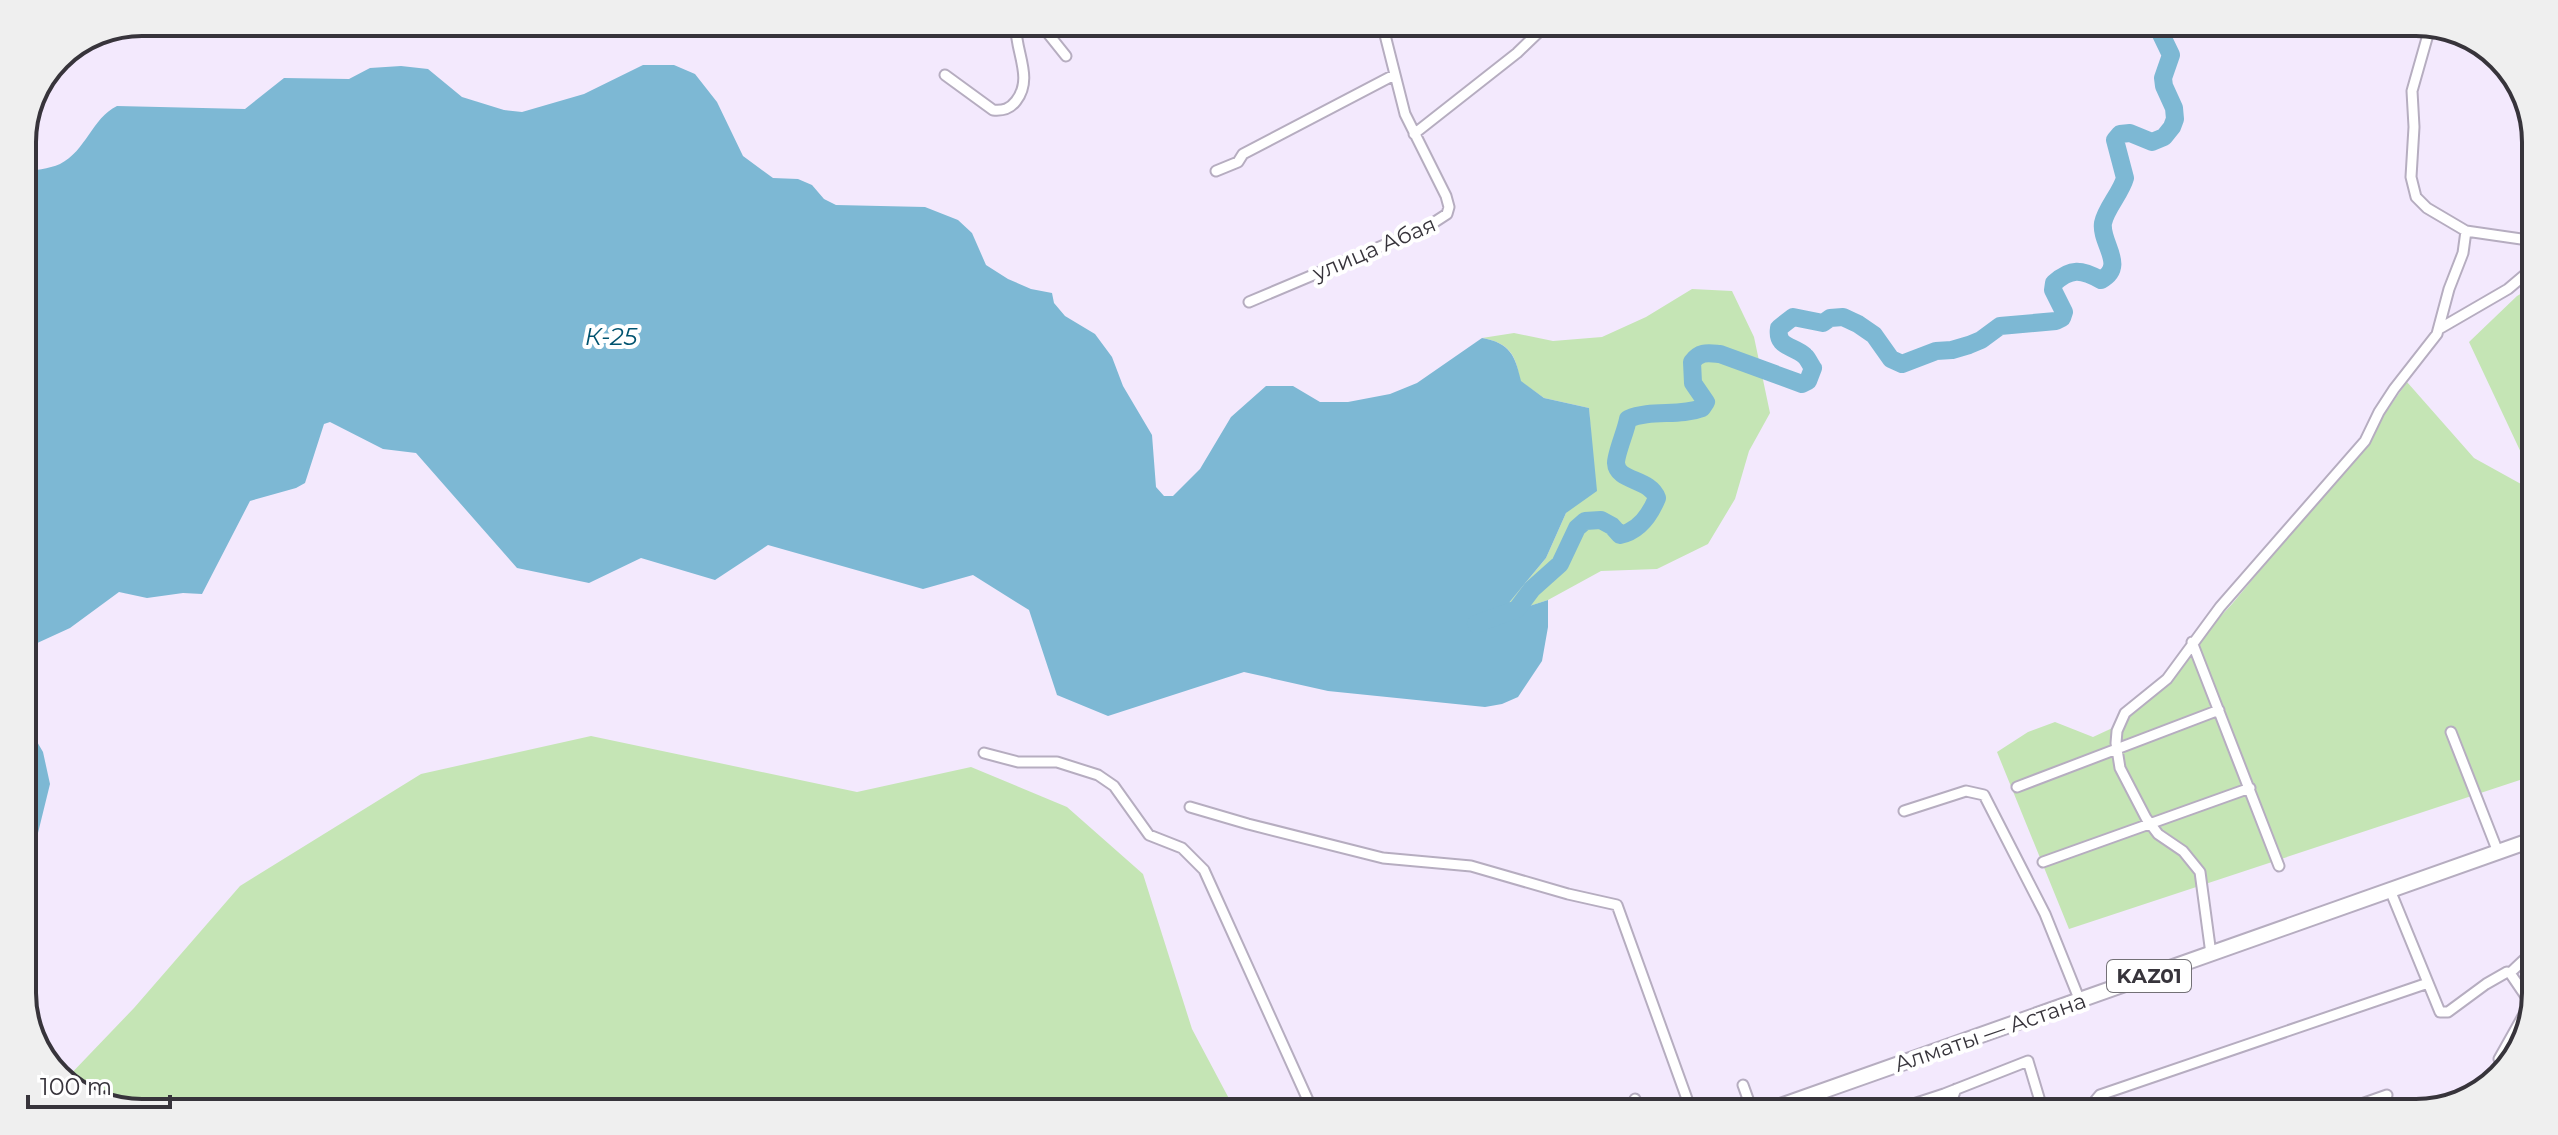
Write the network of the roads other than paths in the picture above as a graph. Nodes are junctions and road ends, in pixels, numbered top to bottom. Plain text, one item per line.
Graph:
1 (1017, 36) edge
2 (1050, 36) edge
3 (1385, 36) edge
4 (1535, 36) edge
5 (2427, 37) edge
6 (1066, 56) dead end
7 (945, 75) dead end
8 (1394, 75) junction
9 (1414, 134) junction
10 (1216, 171) dead end
11 (2466, 231) junction
12 (2522, 239) edge
13 (2522, 277) edge
14 (1249, 302) dead end
15 (2439, 329) junction
16 (2192, 642) junction
17 (2219, 710) junction
18 (2451, 732) dead end
19 (2117, 751) junction
20 (984, 753) dead end
21 (2017, 787) dead end
22 (2250, 788) junction
23 (1190, 807) dead end
24 (1904, 811) dead end
25 (2151, 825) junction
26 (2522, 843) edge
27 (2498, 852) junction
28 (2043, 862) dead end
29 (2279, 866) dead end
30 (2390, 890) junction
31 (2211, 954) junction
32 (2522, 962) edge
33 (2510, 973) junction
34 (2428, 983) junction
35 (2522, 991) edge
36 (2080, 1001) junction
37 (2515, 1031) edge
38 (2500, 1058) edge
39 (1743, 1085) dead end
40 (1956, 1089) junction
41 (2387, 1095) dead end
42 (1308, 1099) edge
43 (1687, 1099) edge
44 (1748, 1099) edge
45 (1800, 1099) edge
46 (1927, 1099) edge
47 (1954, 1099) edge
48 (2039, 1099) edge
49 (2097, 1099) edge
50 (2376, 1099) edge

1 - 7 street
2 - 6 street
3 - 8 street, улица Абая
4 - 9 street
5 - 11 street
8 - 9 street, улица Абая
8 - 10 street
9 - 14 street, улица Абая
11 - 12 street
11 - 15 street
13 - 15 street
15 - 16 street
16 - 17 street
16 - 19 street
17 - 19 street
17 - 22 street
18 - 27 street
19 - 21 street
19 - 25 street
20 - 42 street
22 - 25 street
22 - 29 street
23 - 43 street
24 - 36 street
25 - 28 street
25 - 31 street
26 - 27 highway, Алматы — Астана / KАZ01
27 - 30 highway, Алматы — Астана / KАZ01
30 - 31 highway, Алматы — Астана / KАZ01
30 - 34 street
31 - 36 highway, Алматы — Астана / KАZ01
32 - 33 street
33 - 34 street
33 - 35 street
34 - 49 street
36 - 45 highway, Алматы — Астана / KАZ01
37 - 38 street
39 - 44 street
40 - 46 street
40 - 47 street
40 - 48 street
41 - 50 street

